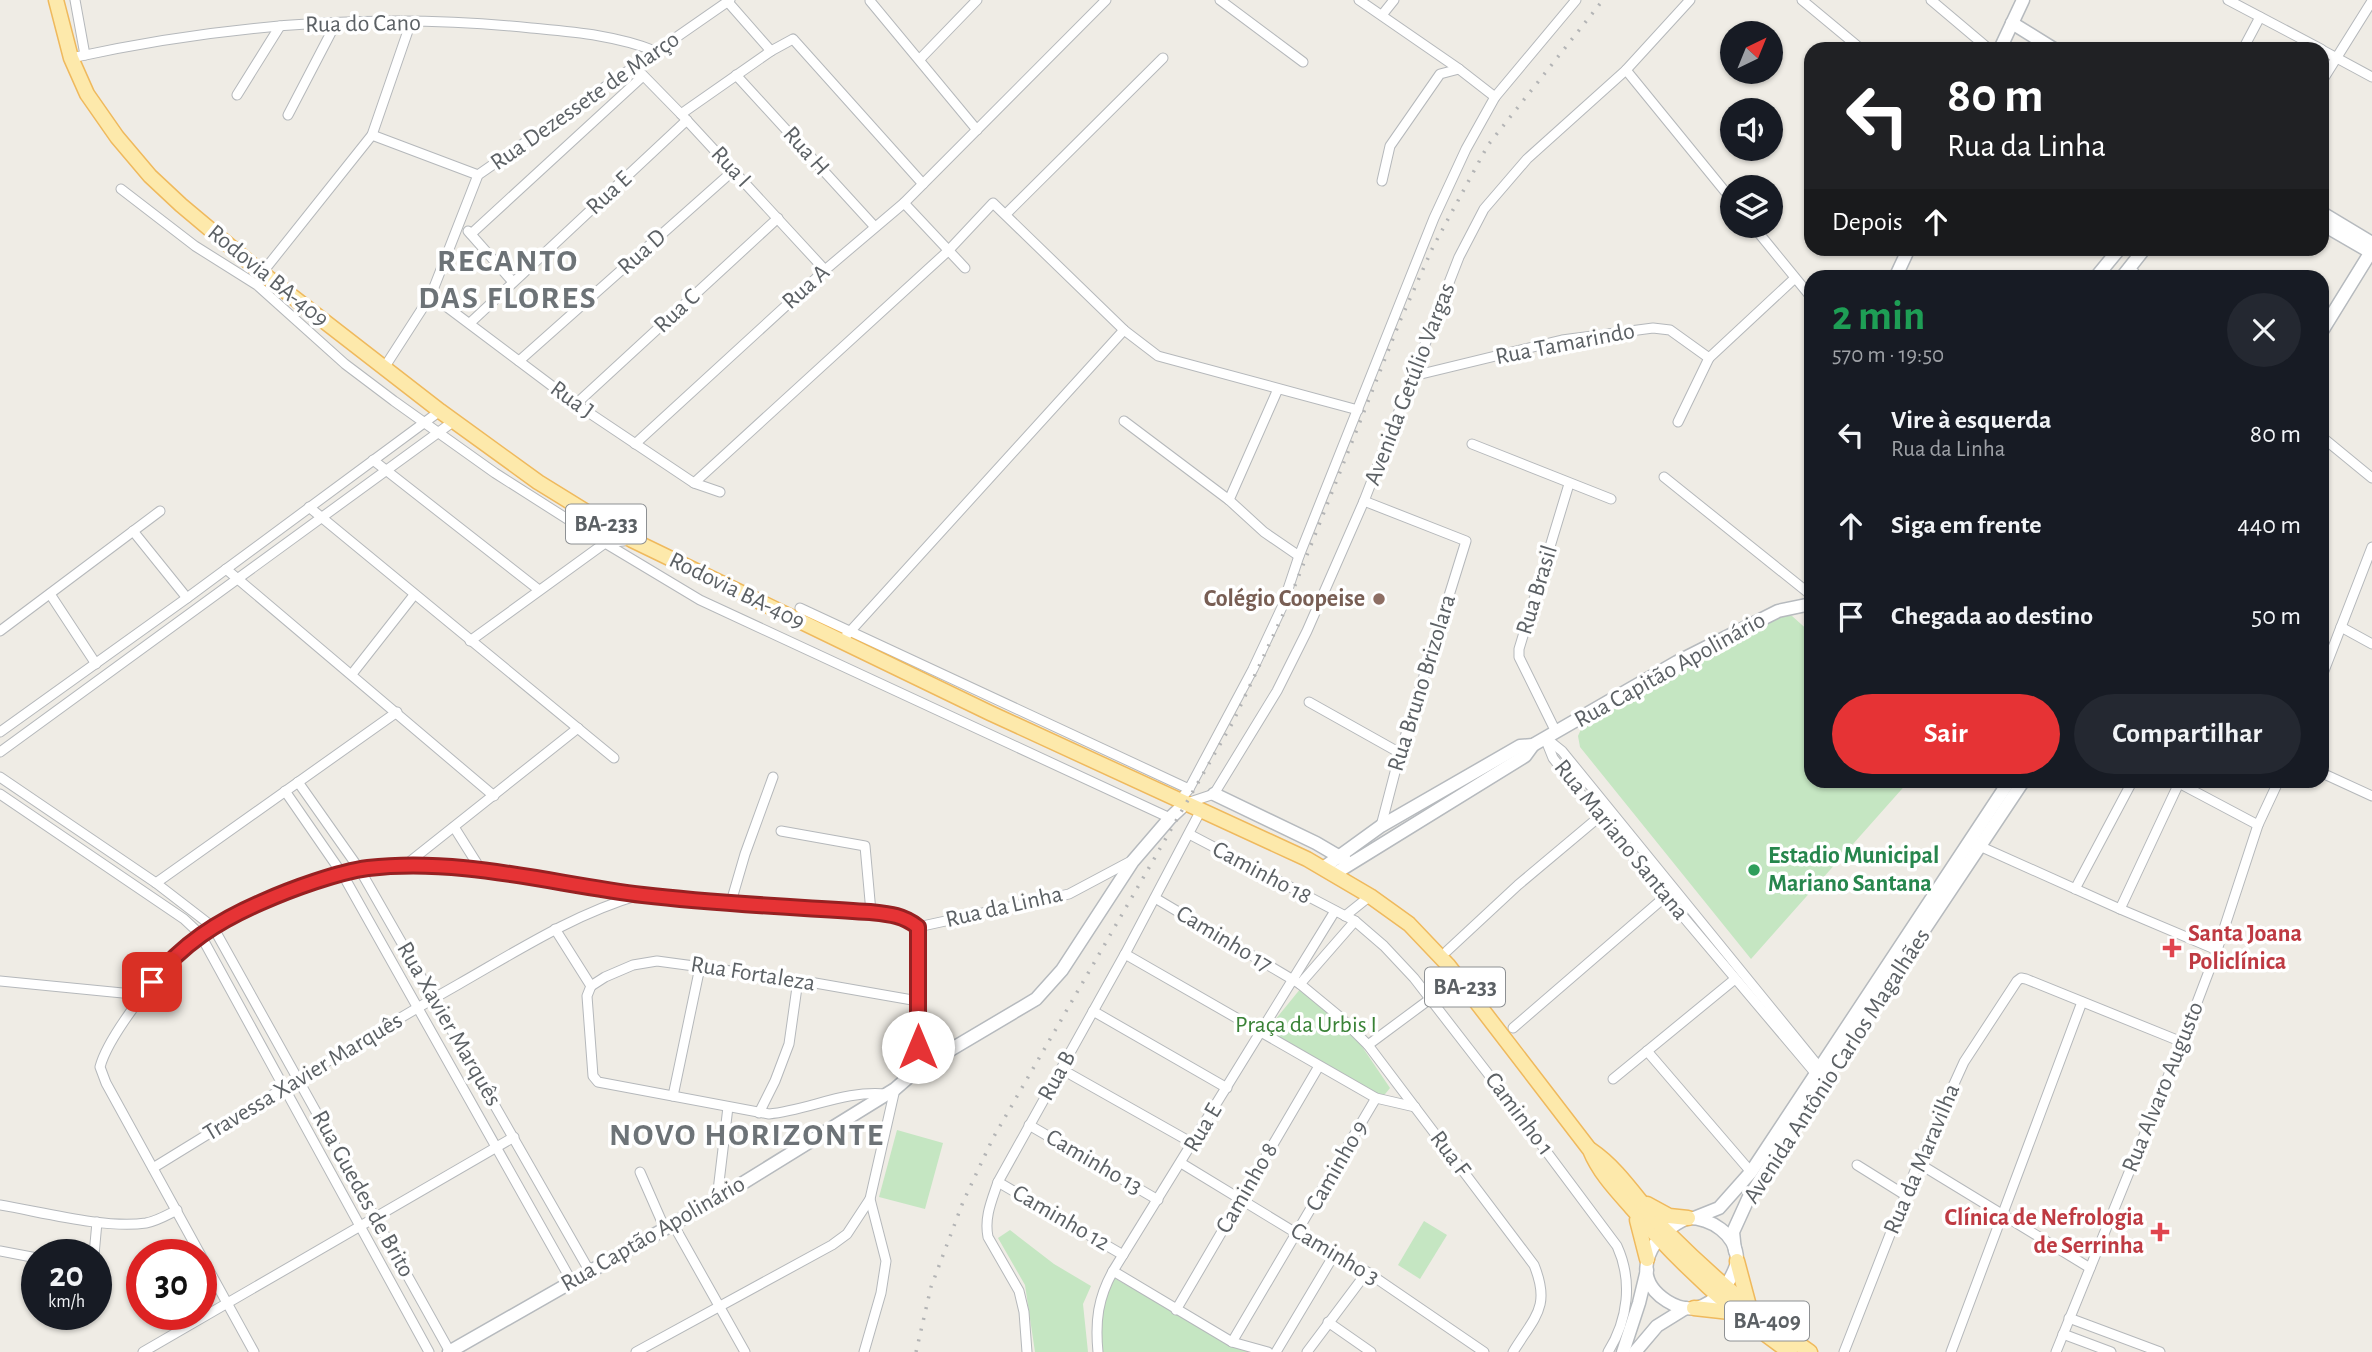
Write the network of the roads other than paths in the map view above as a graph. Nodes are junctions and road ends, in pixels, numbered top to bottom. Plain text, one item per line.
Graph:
1 (56, 0) edge
2 (75, 0) edge
3 (977, 0) edge
4 (1106, 0) edge
5 (1220, 0) edge
6 (1359, 0) edge
7 (1394, 0) edge
8 (1576, 0) edge
9 (1690, 0) edge
10 (1802, 0) edge
11 (1931, 0) edge
12 (2023, 0) edge
13 (2228, 0) edge
14 (729, 1) edge
15 (870, 1) edge
16 (2372, 1) edge
17 (1382, 15) junction
18 (2260, 17) junction
19 (411, 22) junction
20 (336, 23) junction
21 (2012, 23) junction
22 (280, 26) junction
23 (1853, 42) edge
24 (1981, 42) edge
25 (2003, 42) edge
26 (2043, 42) edge
27 (2248, 42) edge
28 (2308, 42) edge
29 (655, 51) junction
30 (771, 51) junction
31 (2329, 53) edge
32 (78, 57) junction
33 (2337, 57) junction
34 (1163, 58) dead end
35 (920, 59) junction
36 (1303, 62) dead end
37 (635, 67) junction
38 (1459, 69) junction
39 (1626, 70) junction
40 (2329, 70) edge
41 (736, 75) junction
42 (643, 76) junction
43 (2372, 77) edge
44 (236, 95) dead end
45 (1495, 97) junction
46 (288, 115) dead end
47 (684, 117) junction
48 (977, 130) junction
49 (372, 135) junction
50 (734, 170) junction
51 (478, 175) junction
52 (1382, 181) dead end
53 (923, 184) junction
54 (1720, 186) edge
55 (121, 189) dead end
56 (904, 203) junction
57 (1006, 214) junction
58 (778, 218) junction
59 (2329, 218) edge
60 (460, 223) junction
61 (875, 227) junction
62 (2329, 227) edge
63 (471, 234) junction
64 (1763, 238) edge
65 (2370, 247) edge
66 (948, 251) junction
67 (965, 268) dead end
68 (825, 270) junction
69 (262, 273) junction
70 (1796, 278) junction
71 (513, 282) junction
72 (1804, 289) edge
73 (431, 295) junction
74 (2329, 305) edge
75 (2329, 319) edge
76 (470, 323) junction
77 (1124, 330) junction
78 (1709, 358) junction
79 (519, 361) junction
80 (384, 368) junction
81 (1413, 376) junction
82 (1278, 389) junction
83 (576, 404) junction
84 (1358, 410) junction
85 (440, 411) junction
86 (454, 421) junction
87 (1124, 421) dead end
88 (1678, 422) dead end
89 (423, 423) junction
90 (437, 433) junction
91 (2329, 443) edge
92 (635, 444) junction
93 (1472, 444) dead end
94 (373, 460) junction
95 (386, 470) junction
96 (1664, 477) dead end
97 (2372, 478) edge
98 (694, 483) junction
99 (1569, 484) junction
100 (720, 492) dead end
101 (1611, 499) dead end
102 (1229, 500) junction
103 (1364, 502) junction
104 (309, 507) junction
105 (160, 511) dead end
106 (321, 518) junction
107 (133, 531) junction
108 (632, 540) junction
109 (605, 543) junction
110 (2372, 547) edge
111 (1299, 556) junction
112 (226, 569) junction
113 (237, 579) junction
114 (1804, 589) edge
115 (539, 590) junction
116 (50, 594) junction
117 (414, 595) junction
118 (187, 598) junction
119 (1804, 605) edge
120 (800, 608) dead end
121 (2341, 627) junction
122 (0, 631) edge
123 (845, 637) junction
124 (470, 641) junction
125 (2372, 643) edge
126 (2329, 658) edge
127 (96, 664) junction
128 (352, 674) junction
129 (1309, 702) dead end
130 (397, 712) junction
131 (578, 728) junction
132 (0, 732) edge
133 (1551, 735) junction
134 (0, 752) edge
135 (1400, 753) junction
136 (614, 758) dead end
137 (2329, 776) edge
138 (0, 777) edge
139 (773, 777) dead end
140 (298, 782) junction
141 (2006, 788) edge
142 (2018, 788) edge
143 (2129, 788) edge
144 (2173, 788) edge
145 (2187, 788) edge
146 (2275, 788) edge
147 (1454, 790) junction
148 (285, 791) junction
149 (0, 794) edge
150 (1214, 794) junction
151 (494, 796) junction
152 (2372, 796) edge
153 (1185, 797) junction
154 (1201, 810) junction
155 (1599, 817) junction
156 (1170, 818) junction
157 (2258, 825) junction
158 (1381, 826) junction
159 (454, 827) junction
160 (781, 831) dead end
161 (1189, 834) junction
162 (1976, 844) junction
163 (1345, 860) junction
164 (1133, 861) junction
165 (403, 867) junction
166 (360, 870) junction
167 (481, 870) junction
168 (1328, 871) junction
169 (344, 874) junction
170 (156, 883) junction
171 (2075, 890) junction
172 (641, 895) junction
173 (1370, 896) junction
174 (1666, 896) junction
175 (1155, 898) junction
176 (731, 902) junction
177 (2120, 909) junction
178 (1335, 911) junction
179 (870, 912) junction
180 (1345, 916) junction
181 (1355, 921) junction
182 (213, 927) junction
183 (918, 927) junction
184 (555, 929) junction
185 (200, 934) junction
186 (2217, 950) junction
187 (1447, 951) dead end
188 (1125, 954) junction
189 (701, 967) junction
190 (1735, 979) junction
191 (797, 980) junction
192 (0, 981) edge
193 (1296, 982) junction
194 (591, 986) junction
195 (143, 995) junction
196 (433, 999) junction
197 (1430, 999) junction
198 (918, 1002) junction
199 (2082, 1002) junction
200 (417, 1008) junction
201 (1093, 1011) junction
202 (1513, 1028) dead end
203 (1261, 1030) junction
204 (2182, 1042) junction
205 (1368, 1045) junction
206 (1647, 1051) junction
207 (1319, 1066) junction
208 (918, 1069) junction
209 (1061, 1069) junction
210 (1820, 1073) junction
211 (299, 1078) junction
212 (1613, 1079) dead end
213 (284, 1088) junction
214 (1227, 1088) junction
215 (890, 1091) junction
216 (673, 1096) junction
217 (1376, 1098) junction
218 (728, 1107) junction
219 (1415, 1107) junction
220 (759, 1113) junction
221 (1029, 1125) junction
222 (514, 1137) junction
223 (1194, 1144) junction
224 (496, 1148) junction
225 (1181, 1163) junction
226 (1918, 1163) junction
227 (1857, 1165) dead end
228 (153, 1168) junction
229 (640, 1172) dead end
230 (1751, 1172) junction
231 (998, 1182) junction
232 (1905, 1195) junction
233 (718, 1199) junction
234 (870, 1199) junction
235 (1240, 1199) junction
236 (1158, 1200) junction
237 (1631, 1200) junction
238 (0, 1205) edge
239 (177, 1210) junction
240 (2001, 1214) junction
241 (377, 1217) junction
242 (1691, 1218) junction
243 (97, 1222) junction
244 (669, 1226) junction
245 (360, 1227) junction
246 (1298, 1233) junction
247 (1662, 1235) junction
248 (95, 1239) edge
249 (0, 1251) edge
250 (21, 1255) edge
251 (1123, 1255) junction
252 (1334, 1255) junction
253 (1736, 1256) junction
254 (1647, 1264) junction
255 (2090, 1268) junction
256 (1113, 1271) junction
257 (590, 1272) junction
258 (1367, 1272) junction
259 (572, 1282) junction
260 (1722, 1291) junction
261 (228, 1303) junction
262 (719, 1306) junction
263 (1690, 1308) junction
264 (1744, 1309) junction
265 (1176, 1310) junction
266 (2070, 1318) junction
267 (1328, 1322) junction
268 (2063, 1334) junction
269 (1233, 1342) junction
270 (643, 1350) edge
271 (144, 1352) edge
272 (254, 1352) edge
273 (429, 1352) edge
274 (450, 1352) edge
275 (745, 1352) edge
276 (864, 1352) edge
277 (1027, 1352) edge
278 (1098, 1352) edge
279 (1268, 1352) edge
280 (1276, 1352) edge
281 (1307, 1352) edge
282 (1371, 1352) edge
283 (1484, 1352) edge
284 (1513, 1352) edge
285 (1608, 1352) edge
286 (1623, 1352) edge
287 (1635, 1352) edge
288 (1790, 1352) edge
289 (1810, 1352) edge
290 (1844, 1352) edge
291 (1951, 1352) edge
292 (2056, 1352) edge
293 (2111, 1352) edge
294 (2160, 1352) edge

1 - 32 main road, Rodovia BA-409 / BA-233
2 - 32 street
3 - 35 street
4 - 48 street, Rua A
5 - 36 street
6 - 17 street
7 - 17 street
8 - 45 street, Avenida Getúlio Vargas
9 - 39 street, Avenida Getúlio Vargas
10 - 23 street
11 - 24 street
12 - 21 street
13 - 18 street
14 - 29 street, Rua Dezessete de Março
14 - 30 street
15 - 35 street
16 - 33 street
17 - 38 street
18 - 27 street
18 - 28 street
19 - 20 street, Rua do Cano
19 - 29 street, Rua do Cano
19 - 49 street
20 - 22 street, Rua do Cano
20 - 46 street
21 - 25 street
21 - 26 street
22 - 32 street, Rua do Cano
22 - 44 street
29 - 37 street, Rua Dezessete de Março
30 - 41 street, Rua E
30 - 53 street, Rua E
31 - 33 street
32 - 69 main road, Rodovia BA-409 / BA-233
33 - 40 street
33 - 43 street
34 - 57 street
35 - 48 street
37 - 42 street, Rua I
37 - 51 street, Rua Dezessete de Março
38 - 45 street
38 - 52 street
39 - 54 street
39 - 81 street, Avenida Getúlio Vargas
41 - 47 street, Rua E
41 - 61 street, Rua H
42 - 47 street, Rua I
42 - 63 street
45 - 84 street, Avenida Getúlio Vargas
47 - 50 street, Rua I
47 - 71 street, Rua E
48 - 53 street, Rua A
49 - 51 street
49 - 69 street
50 - 58 street, Rua I
50 - 79 street, Rua D
51 - 60 street, Rua Dezessete de Março
53 - 56 street, Rua A
55 - 89 street
56 - 61 street, Rua A
56 - 66 street
57 - 66 street
57 - 77 street
58 - 68 street, Rua I
58 - 83 street, Rua C
59 - 65 street
60 - 63 street
60 - 73 street, Rua Dezessete de Março
61 - 68 street, Rua A
62 - 65 street
63 - 71 street
64 - 70 street
65 - 74 street
65 - 75 street
66 - 67 street
66 - 98 street
68 - 92 street, Rua A
69 - 80 main road, Rodovia BA-409 / BA-233
70 - 72 street
70 - 78 street
71 - 76 street, Rua E
73 - 76 street, Rua J
73 - 80 street, Rua Dezessete de Março
76 - 79 street, Rua J
77 - 82 street
77 - 123 street
78 - 81 street, Rua Tamarindo
78 - 88 street
79 - 83 street, Rua J
80 - 85 main road, Rodovia BA-409 / BA-233
81 - 103 street, Avenida Getúlio Vargas
82 - 84 street
82 - 102 street
83 - 92 street, Rua J
84 - 111 street, Avenida Getúlio Vargas
85 - 86 main road, Rodovia BA-409 / BA-233
85 - 89 street
86 - 90 street
86 - 108 main road, Rodovia BA-409 / BA-233
87 - 102 street
89 - 90 street
89 - 94 street
90 - 95 street
90 - 109 street
91 - 97 street
92 - 98 street, Rua J
93 - 99 street
94 - 95 street
94 - 104 street
95 - 106 street
95 - 115 street
96 - 114 street
98 - 100 street, Rua J
99 - 101 street
99 - 133 street, Rua Brasil
102 - 111 street
103 - 135 street, Rua Bruno Brizolara
103 - 150 street, Avenida Getúlio Vargas
104 - 106 street
104 - 112 street
105 - 107 street
106 - 113 street
106 - 117 street
107 - 116 street
107 - 118 street
108 - 109 street
108 - 123 main road, Rodovia BA-409 / BA-233
109 - 115 street
109 - 156 street
110 - 121 street
111 - 153 street, Avenida Getúlio Vargas
112 - 113 street
112 - 118 street
113 - 128 street
113 - 134 street
115 - 124 street
116 - 122 street
116 - 127 street
117 - 124 street
117 - 128 street
118 - 127 street
119 - 133 street, Rua Capitão Apolinário
120 - 123 street
121 - 125 street
121 - 126 street
123 - 153 main road, Rodovia BA-409 / BA-233
124 - 131 street
127 - 132 street
128 - 130 street
129 - 135 street
130 - 140 street
130 - 151 street
131 - 136 street
131 - 151 street
133 - 147 street, Rua Capitão Apolinário
133 - 155 street, Rua Mariano Santana
133 - 210 street, Rua Mariano Santana
135 - 158 street, Rua Bruno Brizolara
137 - 152 street
138 - 170 street
139 - 176 street
140 - 148 street
140 - 166 street, Rua Xavier Marquês
141 - 162 street, Avenida Antônio Carlos Magalhães
142 - 162 street, Avenida Antônio Carlos Magalhães
143 - 171 street
144 - 177 street
145 - 157 street
146 - 157 street, Rua Alvaro Augusto
147 - 158 street, Rua Capitão Apolinário
147 - 163 street, Rua Capitão Apolinário
148 - 169 street, Rua Xavier Marquês
148 - 170 street
149 - 185 street
150 - 153 street
150 - 163 street
151 - 159 street
153 - 154 main road, Rodovia BA-409 / BA-233
153 - 156 street, Rua Captão Apolinário
154 - 161 street, Rua B
154 - 168 main road, Rodovia BA-409 / BA-233
155 - 174 street, Rua Mariano Santana
155 - 187 street
156 - 164 street, Rua Captão Apolinário
157 - 186 street, Rua Alvaro Augusto
158 - 163 street, Rua Capitão Apolinário
159 - 165 street
159 - 167 street
160 - 179 street
161 - 175 street, Rua B
161 - 178 street, Caminho 18
162 - 171 street
162 - 210 street, Avenida Antônio Carlos Magalhães
163 - 168 street, Rua Capitão Apolinário
164 - 183 street, Rua da Linha
164 - 208 street, Rua Captão Apolinário
165 - 166 street, Rua da Linha
165 - 167 street, Rua da Linha
166 - 169 street, Rua da Linha
166 - 196 street, Rua Xavier Marquês
167 - 172 street, Rua da Linha
168 - 173 main road, BA-233
169 - 182 street, Rua da Linha
169 - 200 street, Rua Xavier Marquês
170 - 182 street
171 - 177 street
172 - 176 street, Rua da Linha
172 - 184 street, Travessa Xavier Marquês
173 - 180 street
173 - 237 main road, BA-233
174 - 190 street, Rua Mariano Santana
174 - 202 street
175 - 188 street, Rua B
175 - 193 street, Caminho 17
176 - 179 street, Rua da Linha
177 - 186 street
178 - 180 street, Caminho 1
178 - 193 street, Rua E
179 - 183 street, Rua da Linha
180 - 181 street, Caminho 1
181 - 193 street
181 - 197 street, Caminho 1
182 - 185 street, Rua da Linha
182 - 211 street, Rua Guedes de Brito
183 - 198 street
184 - 194 street
184 - 196 street, Travessa Xavier Marquês
185 - 195 street, Rua da Linha
185 - 213 street, Rua Guedes de Brito
186 - 204 street, Rua Alvaro Augusto
188 - 201 street, Rua B
188 - 203 street
189 - 191 street, Rua Fortaleza
189 - 194 street, Rua Fortaleza
189 - 216 street
190 - 206 street
190 - 210 street, Rua Mariano Santana
191 - 198 street, Rua Fortaleza
191 - 220 street
192 - 195 street
193 - 203 street, Rua E
193 - 205 street, Rua F
194 - 216 street
195 - 228 street, Rua da Linha
196 - 200 street, Travessa Xavier Marquês
196 - 222 street, Rua Xavier Marquês
197 - 205 street
197 - 285 street, Caminho 1
198 - 208 street
199 - 204 street
199 - 226 street, Rua da Maravilha
199 - 240 street
200 - 211 street, Travessa Xavier Marquês
200 - 224 street, Rua Xavier Marquês
201 - 209 street, Rua B
201 - 214 street
203 - 207 street
203 - 214 street, Rua E
204 - 255 street, Rua Alvaro Augusto
205 - 219 street, Rua F
206 - 212 street
206 - 230 street
207 - 217 street
207 - 235 street, Caminho 8
208 - 215 street, Rua Captão Apolinário
209 - 221 street, Rua B
209 - 223 street
210 - 230 street, Avenida Antônio Carlos Magalhães
210 - 253 street, Avenida Antônio Carlos Magalhães
211 - 213 street, Travessa Xavier Marquês
211 - 241 street, Rua Guedes de Brito
213 - 228 street, Travessa Xavier Marquês
213 - 245 street, Rua Guedes de Brito
214 - 223 street, Rua E
215 - 220 street
215 - 233 street, Rua Captão Apolinário
215 - 234 street
216 - 218 street
217 - 219 street
217 - 246 street, Caminho 9
218 - 220 street
218 - 233 street
219 - 284 street, Rua F
221 - 231 street, Rua B
221 - 236 street, Caminho 13
222 - 224 street
222 - 257 street, Rua Xavier Marquês
223 - 225 street, Rua E
224 - 241 street
224 - 259 street, Rua Xavier Marquês
225 - 235 street, Caminho 3
225 - 236 street, Rua E
226 - 232 street, Rua da Maravilha
226 - 240 street
227 - 232 street
228 - 239 street
229 - 244 street
230 - 242 street, Avenida Antônio Carlos Magalhães
231 - 251 street, Caminho 12
231 - 277 street, Rua B
232 - 290 street, Rua da Maravilha
233 - 244 street, Rua Captão Apolinário
234 - 262 street
234 - 276 street
235 - 246 street, Caminho 3
235 - 265 street, Caminho 8
236 - 251 street, Rua E
237 - 242 main road
237 - 247 main road, BA-233
237 - 254 main road
238 - 243 street
239 - 243 street
239 - 261 street
240 - 255 street
240 - 291 street
241 - 245 street
241 - 274 street, Rua Guedes de Brito
242 - 247 street, Avenida Antônio Carlos Magalhães
242 - 253 street
243 - 248 street
244 - 257 street, Rua Captão Apolinário
244 - 262 street
245 - 261 street
245 - 273 street, Rua Guedes de Brito
246 - 252 street, Caminho 3
246 - 269 street, Caminho 9
247 - 254 street
247 - 260 main road, BA-233
249 - 250 street
251 - 256 street, Rua E
252 - 258 street, Caminho 3
252 - 280 street
253 - 260 street, Avenida Antônio Carlos Magalhães
253 - 264 main road
254 - 263 street
254 - 286 street
255 - 266 street, Rua Alvaro Augusto
256 - 265 street
256 - 278 street, Rua E
257 - 259 street, Rua Captão Apolinário
258 - 267 street
258 - 283 street, Caminho 3
259 - 274 street, Rua Captão Apolinário
260 - 263 street
260 - 264 main road, BA-233
261 - 271 street
261 - 272 street
262 - 270 street
262 - 275 street
263 - 264 main road
263 - 287 street
264 - 288 main road, BA-233
264 - 289 main road, BA-409
265 - 269 street
266 - 268 street, Rua Alvaro Augusto
266 - 294 street
267 - 281 street
267 - 282 street
268 - 292 street, Rua Alvaro Augusto
268 - 293 street
269 - 279 street

